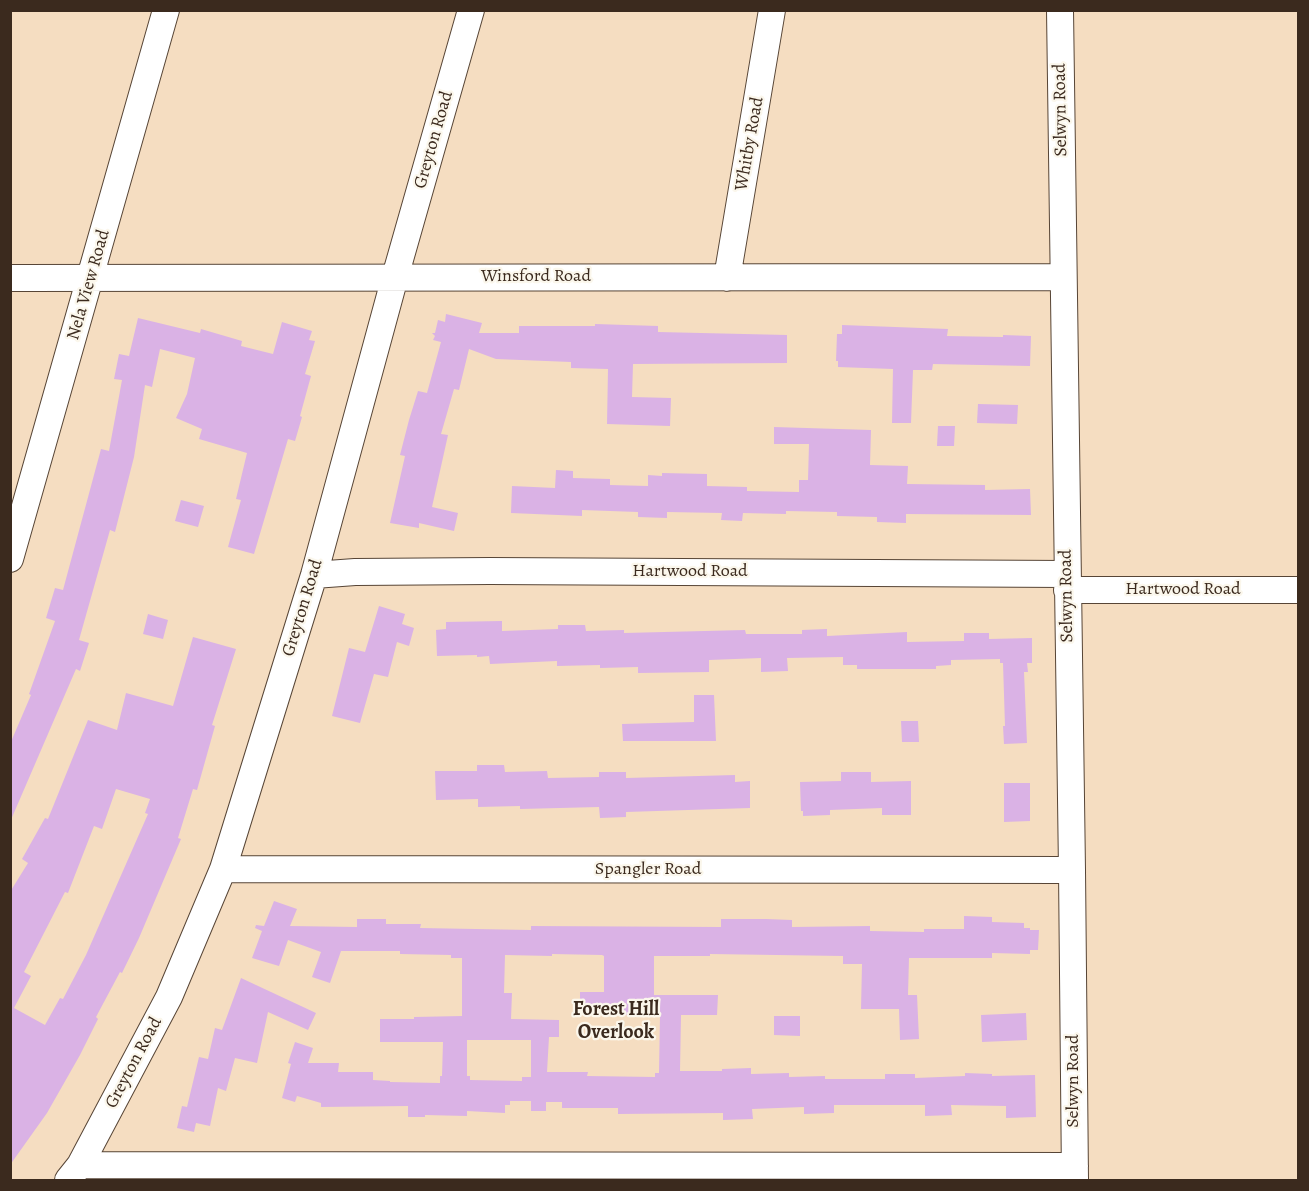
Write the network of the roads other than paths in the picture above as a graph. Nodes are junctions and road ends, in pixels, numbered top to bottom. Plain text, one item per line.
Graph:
1 (166, 10) edge
2 (471, 10) edge
3 (772, 10) edge
4 (1060, 10) edge
5 (394, 277) junction
6 (10, 278) edge
7 (92, 278) junction
8 (727, 278) junction
9 (1062, 278) junction
10 (10, 559) edge
11 (314, 575) junction
12 (1067, 582) junction
13 (1299, 590) edge
14 (223, 869) junction
15 (1072, 870) junction
16 (74, 1173) edge
17 (1075, 1173) edge

1 - 7 street, Nela View Road
2 - 5 street, Greyton Road
3 - 8 street, Whitby Road
4 - 9 street, Selwyn Road
5 - 7 street, Winsford Road
5 - 8 street, Winsford Road
5 - 11 street, Greyton Road
6 - 7 street, Winsford Road
7 - 10 street, Nela View Road
8 - 9 street, Winsford Road
9 - 12 street, Selwyn Road
11 - 12 street, Hartwood Road
11 - 14 street, Greyton Road
12 - 13 street, Hartwood Road
12 - 15 street, Selwyn Road
14 - 15 street, Spangler Road
14 - 16 street, Greyton Road
15 - 17 street, Selwyn Road
16 - 17 street

